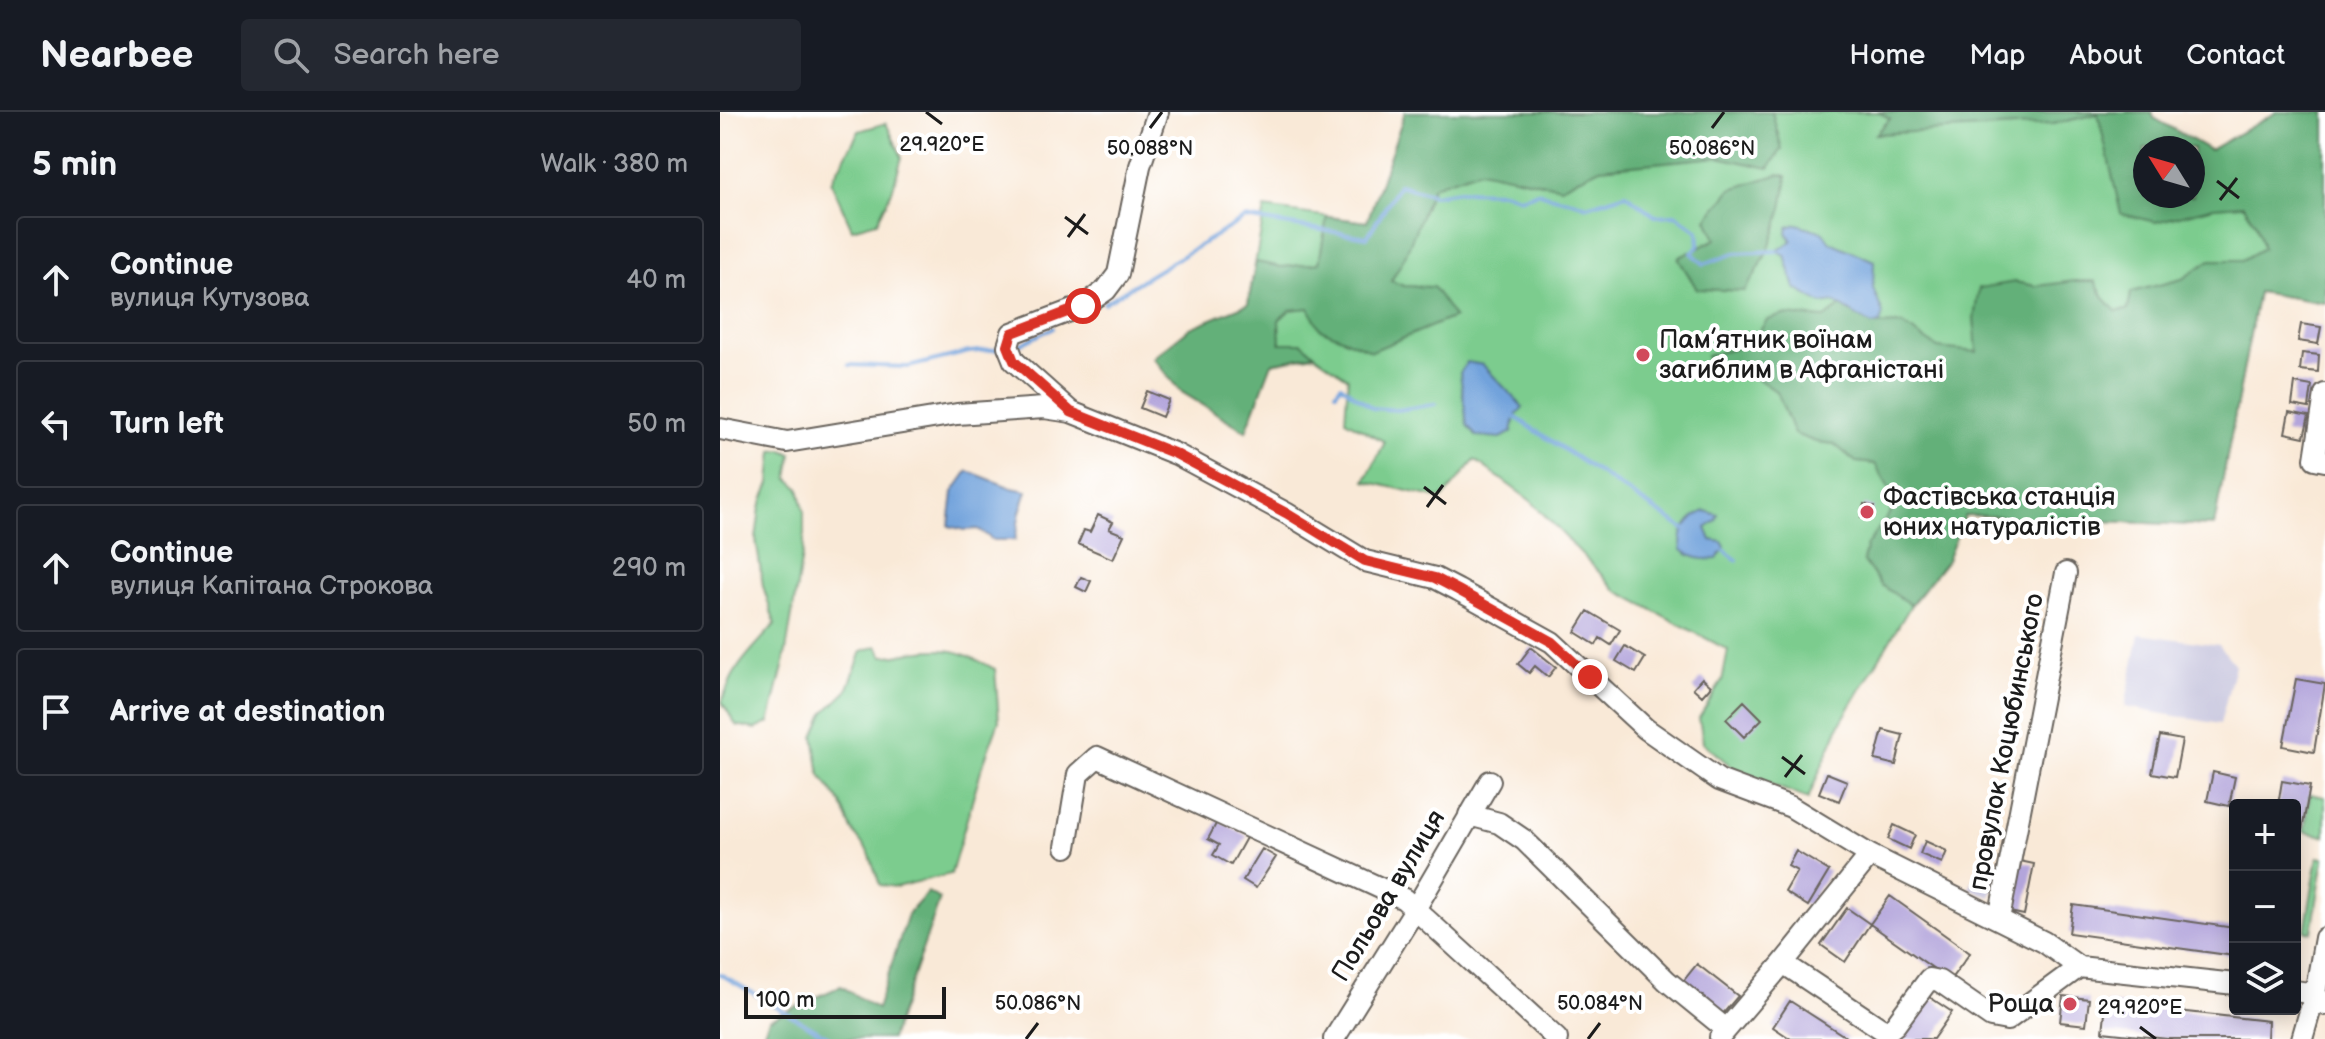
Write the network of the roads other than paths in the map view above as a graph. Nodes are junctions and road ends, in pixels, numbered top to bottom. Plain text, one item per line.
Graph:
1 (1158, 112) edge
2 (2325, 394) edge
3 (1071, 412) junction
4 (720, 429) edge
5 (2325, 461) edge
6 (2066, 573) dead end
7 (1490, 781) dead end
8 (1469, 815) junction
9 (1066, 847) dead end
10 (1870, 855) junction
11 (1414, 911) junction
12 (1999, 919) junction
13 (2325, 938) edge
14 (1783, 963) junction
15 (2079, 967) junction
16 (2229, 983) edge
17 (2312, 997) edge
18 (2325, 1023) edge
19 (1722, 1034) edge
20 (1334, 1039) edge
21 (1557, 1039) edge
22 (2305, 1039) edge

1 - 3 street
2 - 5 street
3 - 4 street
3 - 10 street
6 - 12 street, провулок Коцюбинського
7 - 8 street, Польова вулиця
8 - 11 street, Польова вулиця
8 - 19 street
9 - 11 street
10 - 12 street
10 - 14 street
11 - 20 street, Польова вулиця
11 - 21 street
12 - 15 street
13 - 17 street
14 - 15 street
14 - 19 street
15 - 16 street
17 - 22 street
18 - 22 street

